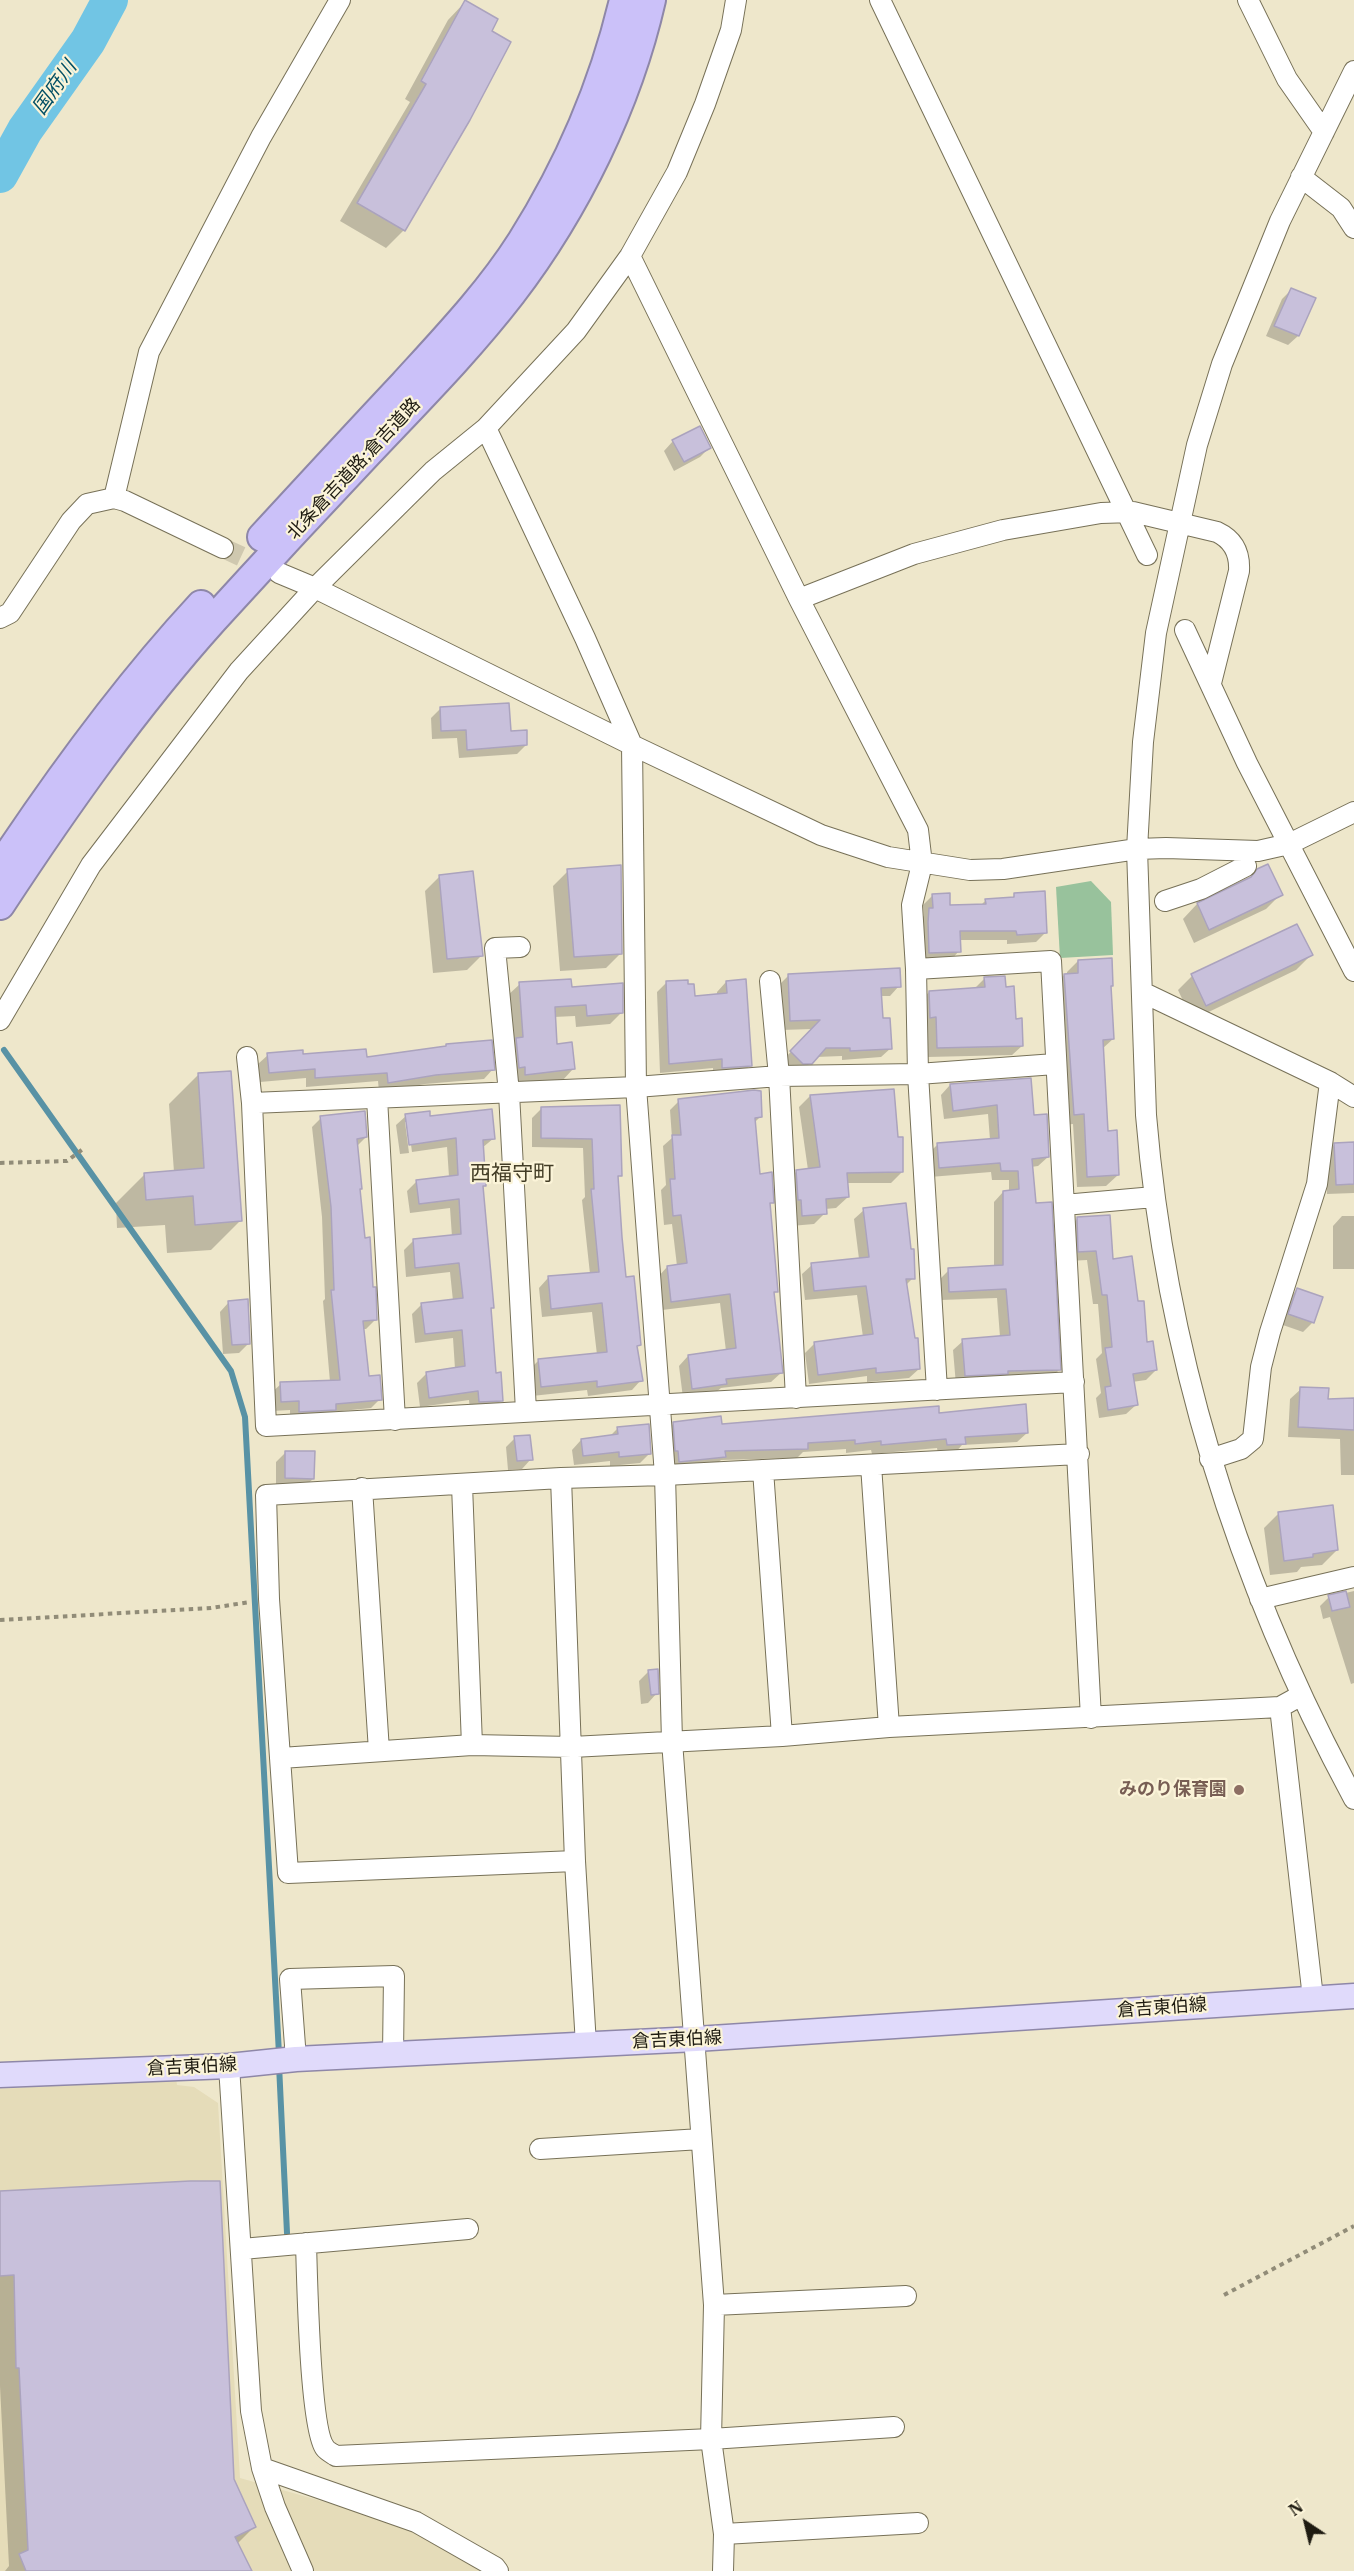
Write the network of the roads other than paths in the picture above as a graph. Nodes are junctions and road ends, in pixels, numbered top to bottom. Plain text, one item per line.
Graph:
1 (340, 0) edge
2 (624, 0) edge
3 (651, 0) edge
4 (736, 0) edge
5 (880, 0) edge
6 (1248, 0) edge
7 (1354, 71) edge
8 (1323, 132) junction
9 (1301, 177) junction
10 (1354, 228) edge
11 (630, 256) junction
12 (486, 428) junction
13 (114, 498) junction
14 (1126, 512) junction
15 (1180, 524) junction
16 (224, 548) tunnel mouth
17 (1147, 555) dead end
18 (279, 573) tunnel mouth
19 (315, 588) junction
20 (799, 599) junction
21 (0, 618) edge
22 (1185, 630) dead end
23 (1211, 683) junction
24 (632, 745) junction
25 (1354, 812) edge
26 (1289, 844) junction
27 (1137, 849) junction
28 (922, 864) junction
29 (1246, 866) dead end
30 (0, 867) edge
31 (1165, 901) dead end
32 (0, 905) edge
33 (520, 947) dead end
34 (916, 969) junction
35 (1354, 971) edge
36 (770, 981) dead end
37 (1142, 992) junction
38 (0, 1020) edge
39 (247, 1057) dead end
40 (1055, 1064) junction
41 (918, 1074) junction
42 (779, 1076) junction
43 (1330, 1082) junction
44 (636, 1087) junction
45 (510, 1093) junction
46 (1354, 1097) edge
47 (377, 1098) junction
48 (252, 1103) junction
49 (1154, 1197) junction
50 (1064, 1205) junction
51 (1074, 1382) junction
52 (937, 1390) junction
53 (796, 1398) junction
54 (661, 1403) junction
55 (526, 1411) junction
56 (395, 1419) junction
57 (1079, 1454) junction
58 (1210, 1459) junction
59 (871, 1465) junction
60 (763, 1470) junction
61 (665, 1475) junction
62 (561, 1478) junction
63 (462, 1485) junction
64 (362, 1488) junction
65 (1354, 1577) edge
66 (1260, 1599) junction
67 (1300, 1696) junction
68 (1280, 1707) junction
69 (1091, 1718) junction
70 (889, 1727) junction
71 (782, 1736) junction
72 (672, 1741) junction
73 (472, 1746) junction
74 (572, 1747) junction
75 (379, 1751) junction
76 (281, 1758) junction
77 (1354, 1799) edge
78 (575, 1861) junction
79 (1354, 1996) edge
80 (1313, 1998) junction
81 (696, 2039) junction
82 (586, 2045) junction
83 (393, 2054) junction
84 (296, 2059) junction
85 (229, 2066) junction
86 (0, 2075) edge
87 (701, 2139) junction
88 (540, 2149) dead end
89 (468, 2229) dead end
90 (306, 2243) junction
91 (242, 2249) junction
92 (906, 2296) dead end
93 (714, 2305) junction
94 (894, 2427) dead end
95 (711, 2439) junction
96 (262, 2468) junction
97 (918, 2523) dead end
98 (724, 2534) junction
99 (303, 2571) edge
100 (498, 2571) edge
101 (723, 2571) edge

1 - 13 street
2 - 30 highway, 北条倉吉道路;倉吉道路
3 - 32 highway, 北条倉吉道路;倉吉道路
4 - 11 street
5 - 14 street
6 - 8 street
7 - 8 street
8 - 9 street
9 - 10 street
9 - 15 street
11 - 12 street
11 - 20 street
12 - 19 street
12 - 24 street
13 - 16 street
13 - 21 street
14 - 15 street
14 - 17 street
14 - 20 street
15 - 23 street
15 - 27 street
18 - 19 street
19 - 24 street
19 - 38 street
20 - 28 street
22 - 23 street
23 - 26 street
24 - 28 street
24 - 44 street
25 - 26 street
26 - 27 street
26 - 35 street
27 - 28 street
27 - 37 street
28 - 34 street
29 - 31 street
33 - 45 street
34 - 40 street
34 - 41 street
36 - 42 street
37 - 43 street
37 - 49 street
39 - 48 street
40 - 41 street
40 - 50 street
41 - 42 street
41 - 52 street
42 - 44 street
42 - 53 street
43 - 46 street
43 - 58 street
44 - 45 street
44 - 54 street
45 - 47 street
45 - 55 street
47 - 48 street
47 - 56 street
48 - 56 street
49 - 50 street
49 - 58 street
50 - 51 street
51 - 52 street
51 - 57 street
52 - 53 street
53 - 54 street
54 - 55 street
54 - 61 street
55 - 56 street
57 - 59 street
57 - 69 street
58 - 66 street
59 - 60 street
59 - 70 street
60 - 61 street
60 - 71 street
61 - 62 street
61 - 72 street
62 - 63 street
62 - 74 street
63 - 64 street
63 - 73 street
64 - 75 street
64 - 76 street
65 - 66 street
66 - 67 street
67 - 68 street
67 - 77 street
68 - 69 street
68 - 80 street
69 - 70 street
70 - 71 street
71 - 72 street
72 - 74 street
72 - 81 street
73 - 74 street
73 - 75 street
74 - 78 street
75 - 76 street
76 - 78 street
78 - 82 street
79 - 80 main road, 倉吉東伯線
80 - 81 main road, 倉吉東伯線
81 - 82 main road, 倉吉東伯線
81 - 87 street
82 - 83 main road, 倉吉東伯線
83 - 84 main road, 倉吉東伯線
83 - 84 street
84 - 85 main road, 倉吉東伯線
85 - 86 main road, 倉吉東伯線
85 - 91 street
87 - 88 street
87 - 93 street
89 - 90 street
90 - 91 street
90 - 95 street
91 - 96 street
92 - 93 street
93 - 95 street
94 - 95 street
95 - 98 street
96 - 99 street
96 - 100 street
97 - 98 street
98 - 101 street

